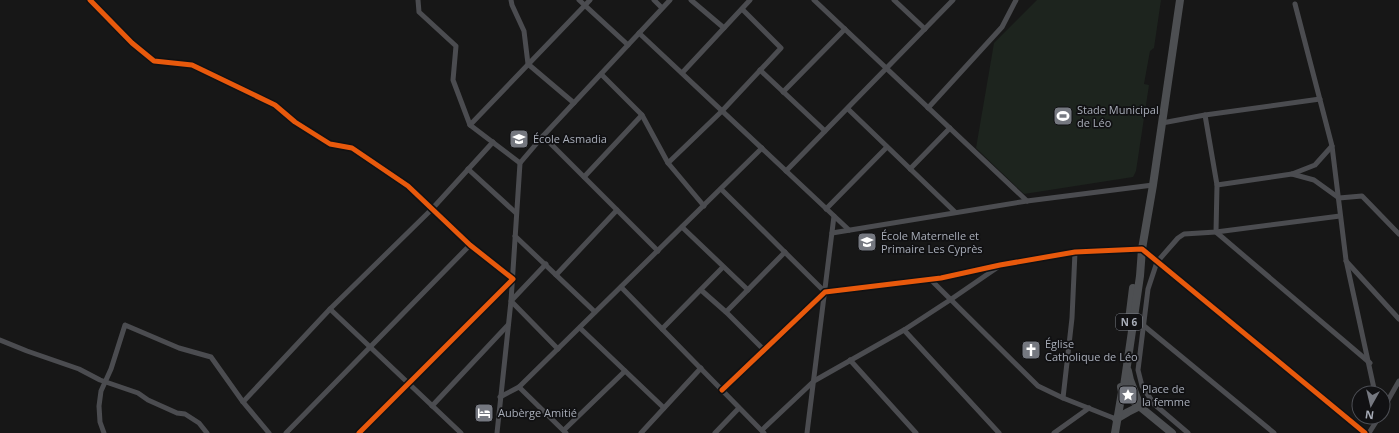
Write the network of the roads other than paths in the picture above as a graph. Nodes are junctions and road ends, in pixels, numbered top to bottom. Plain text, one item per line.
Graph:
1 (90, 0) edge
2 (418, 0) edge
3 (511, 0) edge
4 (579, 0) edge
5 (590, 0) edge
6 (654, 0) edge
7 (670, 0) edge
8 (690, 0) edge
9 (750, 0) edge
10 (814, 0) edge
11 (894, 0) edge
12 (953, 0) edge
13 (1016, 0) edge
14 (1180, 0) edge
15 (1295, 4) dead end
16 (585, 5) junction
17 (662, 8) junction
18 (742, 9) junction
19 (724, 28) junction
20 (845, 29) junction
21 (925, 29) junction
22 (639, 33) junction
23 (628, 45) junction
24 (528, 64) junction
25 (887, 69) junction
26 (760, 70) junction
27 (601, 74) junction
28 (682, 74) junction
29 (783, 92) junction
30 (1320, 98) junction
31 (574, 103) junction
32 (928, 108) junction
33 (848, 109) junction
34 (722, 111) junction
35 (642, 115) junction
36 (1205, 115) junction
37 (1162, 123) junction
38 (470, 125) junction
39 (950, 128) junction
40 (825, 131) junction
41 (543, 136) junction
42 (493, 142) junction
43 (1332, 146) junction
44 (887, 147) junction
45 (762, 148) junction
46 (520, 163) junction
47 (668, 163) junction
48 (910, 168) junction
49 (468, 169) junction
50 (786, 171) junction
51 (1292, 174) junction
52 (584, 177) junction
53 (1154, 185) junction
54 (1217, 185) junction
55 (721, 189) junction
56 (1339, 198) junction
57 (1026, 201) junction
58 (704, 206) junction
59 (432, 209) junction
60 (826, 209) junction
61 (617, 210) junction
62 (955, 212) junction
63 (516, 213) junction
64 (834, 216) junction
65 (1340, 216) junction
66 (682, 227) junction
67 (849, 230) junction
68 (1216, 232) junction
69 (832, 233) junction
70 (1399, 234) edge
71 (515, 236) junction
72 (470, 245) junction
73 (658, 251) junction
74 (1142, 251) junction
75 (785, 252) junction
76 (1075, 252) junction
77 (1346, 260) junction
78 (1157, 262) junction
79 (546, 264) junction
80 (1000, 265) junction
81 (723, 267) junction
82 (556, 275) junction
83 (512, 280) junction
84 (931, 280) junction
85 (621, 287) junction
86 (701, 290) junction
87 (748, 290) junction
88 (825, 292) junction
89 (950, 300) junction
90 (511, 301) junction
91 (330, 309) junction
92 (595, 312) junction
93 (726, 312) junction
94 (1399, 319) edge
95 (1131, 322) junction
96 (1143, 325) junction
97 (508, 326) junction
98 (580, 328) junction
99 (662, 329) junction
100 (904, 330) junction
101 (0, 340) edge
102 (369, 346) junction
103 (558, 349) junction
104 (764, 350) junction
105 (850, 360) junction
106 (1128, 361) junction
107 (1370, 363) junction
108 (701, 368) junction
109 (625, 370) junction
110 (814, 381) junction
111 (1399, 381) edge
112 (105, 382) junction
113 (408, 383) junction
114 (1374, 385) edge
115 (519, 388) junction
116 (722, 390) junction
117 (1122, 392) junction
118 (1391, 395) edge
119 (500, 397) junction
120 (1063, 398) junction
121 (243, 402) junction
122 (432, 406) junction
123 (1140, 406) junction
124 (664, 408) junction
125 (739, 408) junction
126 (1089, 408) junction
127 (1116, 418) junction
128 (459, 432) edge
129 (565, 432) edge
130 (643, 432) edge
131 (763, 432) edge
132 (104, 433) edge
133 (207, 433) edge
134 (269, 433) edge
135 (286, 433) edge
136 (359, 433) edge
137 (496, 433) edge
138 (715, 433) edge
139 (807, 433) edge
140 (916, 433) edge
141 (1000, 433) edge
142 (1054, 433) edge
143 (1115, 433) edge
144 (1172, 433) edge
145 (1188, 433) edge
146 (1274, 433) edge
147 (1365, 433) edge

1 - 59 street
2 - 38 street
3 - 24 street
4 - 16 street
5 - 16 street
6 - 17 street
7 - 17 street
8 - 19 street
9 - 18 street
10 - 20 street
11 - 21 street
12 - 21 street
13 - 32 street
14 - 37 main road, N 6
15 - 30 street
16 - 23 street
16 - 24 street
17 - 22 street
18 - 19 street
18 - 26 street
19 - 28 street
20 - 25 street
20 - 29 street
21 - 25 street
22 - 23 street
22 - 28 street
23 - 27 street
24 - 31 street
24 - 38 street
25 - 32 street
25 - 33 street
26 - 29 street
26 - 34 street
27 - 31 street
27 - 35 street
28 - 34 street
29 - 40 street
30 - 36 street
30 - 43 street
31 - 41 street
32 - 39 street
33 - 40 street
33 - 44 street
34 - 45 street
34 - 47 street
35 - 47 street
35 - 52 street
36 - 37 street
36 - 54 street
37 - 53 main road, N 6
38 - 42 street
39 - 48 street
39 - 57 street
40 - 50 street
41 - 46 street
41 - 52 street
42 - 46 street
42 - 49 street
43 - 51 street
43 - 56 street
44 - 48 street
44 - 60 street
45 - 50 street
45 - 55 street
46 - 63 street
47 - 58 street
48 - 62 street
49 - 59 street
49 - 63 street
50 - 60 street
51 - 54 street
51 - 56 street
52 - 61 street
53 - 57 street
53 - 74 main road, N 6
54 - 68 street
55 - 58 street
55 - 75 street
56 - 65 street
56 - 70 street
57 - 62 street
58 - 66 street
59 - 72 street
59 - 91 street
60 - 64 street
61 - 73 street
61 - 82 street
62 - 67 street
63 - 71 street
64 - 67 street
64 - 69 street
65 - 68 street
65 - 77 street
66 - 73 street
66 - 81 street
67 - 69 street
68 - 78 street
68 - 107 street
69 - 88 street
71 - 79 street
71 - 83 street
72 - 83 street
72 - 102 street
73 - 85 street
74 - 76 street
74 - 78 street
74 - 95 main road, N 6
75 - 87 street
75 - 88 street
76 - 80 street
76 - 120 street
77 - 94 street
77 - 107 street
78 - 96 street
78 - 147 street
79 - 82 street
79 - 90 street
80 - 84 street
80 - 89 street
81 - 86 street
81 - 87 street
82 - 92 street
83 - 90 street
83 - 113 street
84 - 88 street
84 - 89 street
85 - 92 street
85 - 99 street
86 - 93 street
86 - 99 street
87 - 93 street
88 - 104 street
88 - 110 street
89 - 100 street
89 - 120 street
90 - 97 street
90 - 103 street
91 - 102 street
91 - 121 street
92 - 98 street
93 - 104 street
95 - 96 street
95 - 106 main road, N 6
95 - 117 main road, N 6
96 - 145 street
96 - 146 street
97 - 119 street
97 - 122 street
98 - 103 street
98 - 109 street
99 - 108 street
100 - 105 street
100 - 141 street
101 - 112 street
102 - 113 street
102 - 135 street
103 - 115 street
104 - 116 street
105 - 110 street
105 - 140 street
106 - 117 main road, N 6
106 - 123 main road
107 - 114 street
108 - 116 street
108 - 124 street
109 - 124 street
109 - 129 street
110 - 131 street
110 - 139 street
111 - 118 street
112 - 121 street
112 - 132 street
112 - 133 street
113 - 122 street
113 - 136 street
115 - 119 street
115 - 129 street
116 - 125 street
117 - 123 main road
117 - 127 main road, N 6
119 - 137 street
120 - 126 street
121 - 134 street
122 - 128 street
123 - 127 main road
123 - 144 main road
124 - 130 street
125 - 131 street
125 - 138 street
126 - 127 street
126 - 142 street
127 - 143 main road, N 6

